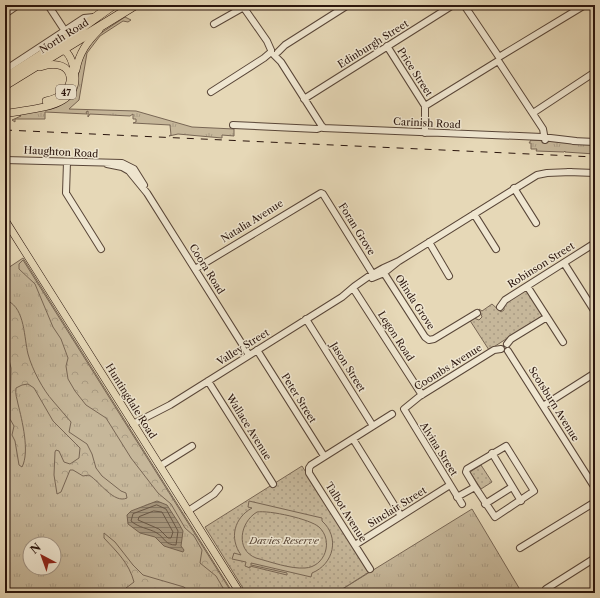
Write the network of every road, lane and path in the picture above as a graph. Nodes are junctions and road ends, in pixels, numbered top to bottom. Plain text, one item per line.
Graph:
1 (18, 5) edge
2 (48, 5) edge
3 (113, 5) edge
4 (135, 5) edge
5 (348, 5) edge
6 (453, 5) edge
7 (585, 5) edge
8 (245, 6) edge
9 (465, 6) edge
10 (5, 14) edge
11 (95, 17) junction
12 (104, 24) junction
13 (214, 24) dead end
14 (64, 31) junction
15 (48, 42) junction
16 (387, 46) junction
17 (64, 50) junction
18 (274, 52) junction
19 (46, 53) junction
20 (499, 59) junction
21 (5, 70) edge
22 (30, 70) junction
23 (75, 72) junction
24 (595, 72) edge
25 (5, 78) edge
26 (5, 85) edge
27 (211, 92) dead end
28 (304, 99) junction
29 (425, 106) junction
30 (5, 109) edge
31 (532, 112) junction
32 (5, 114) edge
33 (233, 124) dead end
34 (321, 124) junction
35 (425, 133) junction
36 (543, 138) junction
37 (595, 142) edge
38 (5, 159) edge
39 (67, 162) junction
40 (131, 169) joint
41 (595, 173) edge
42 (514, 188) junction
43 (320, 193) joint
44 (474, 214) junction
45 (5, 220) edge
46 (536, 223) dead end
47 (428, 242) junction
48 (595, 243) edge
49 (101, 249) dead end
50 (496, 249) dead end
51 (564, 263) junction
52 (195, 269) junction
53 (383, 271) junction
54 (374, 276) junction
55 (449, 276) dead end
56 (527, 286) junction
57 (354, 289) junction
58 (499, 308) dead end
59 (595, 312) edge
60 (478, 313) dead end
61 (547, 317) junction
62 (306, 319) junction
63 (563, 342) dead end
64 (507, 344) junction
65 (501, 348) junction
66 (257, 350) junction
67 (508, 351) junction
68 (249, 355) junction
69 (595, 373) edge
70 (208, 381) junction
71 (422, 395) junction
72 (408, 404) joint
73 (543, 406) junction
74 (392, 414) dead end
75 (135, 426) junction
76 (373, 426) junction
77 (353, 439) junction
78 (192, 446) dead end
79 (492, 453) junction
80 (324, 456) junction
81 (160, 466) junction
82 (273, 484) dead end
83 (450, 485) junction
84 (512, 486) junction
85 (474, 487) junction
86 (219, 488) dead end
87 (595, 488) edge
88 (457, 497) junction
89 (522, 501) junction
90 (595, 502) edge
91 (462, 504) dead end
92 (485, 504) junction
93 (188, 511) junction
94 (401, 516) junction
95 (355, 545) junction
96 (520, 548) dead end
97 (595, 558) edge
98 (370, 569) dead end
99 (546, 589) dead end
100 (240, 593) edge

1 - 10 street
2 - 14 street
3 - 11 highway, North Road
4 - 12 highway, North Road
5 - 18 street
6 - 16 street, Edinburgh Street
7 - 20 street
8 - 13 street
8 - 18 street
9 - 20 street
11 - 14 street, North Road
11 - 19 highway, North Road
12 - 17 highway, North Road
12 - 23 main road
14 - 15 street, North Road
15 - 19 street, North Road
15 - 21 street, North Road
16 - 28 street, Edinburgh Street
16 - 29 street, Price Street
17 - 19 main road
17 - 22 highway, North Road
17 - 23 main road, 47
18 - 27 street
18 - 28 street
19 - 25 highway, North Road
20 - 29 street
20 - 31 street
22 - 26 highway, North Road
22 - 30 main road, 47
23 - 32 main road, 47
24 - 31 street
28 - 34 street
29 - 35 street, Price Street
31 - 36 street
33 - 34 street, Carinish Road
34 - 35 street, Carinish Road
35 - 36 street, Carinish Road
36 - 37 street, Carinish Road
38 - 39 street, Haughton Road
39 - 40 street, Haughton Road
39 - 49 street
40 - 52 street, Coora Road
41 - 42 street, Valley Street
42 - 44 street, Valley Street
42 - 46 street
43 - 52 street, Natalia Avenue
43 - 54 street, Foran Grove
44 - 47 street, Valley Street
44 - 50 street
45 - 75 main road, Huntingdale Road
47 - 53 street, Valley Street
47 - 55 street
48 - 51 street, Robinson Street
51 - 56 street, Robinson Street
51 - 59 street
52 - 68 street, Coora Road
53 - 54 street, Valley Street
53 - 60 street, Olinda Grove
54 - 57 street, Valley Street
56 - 58 street, Robinson Street
56 - 61 street
57 - 62 street, Valley Street
57 - 71 street, Legon Road
61 - 63 street
61 - 64 street
62 - 66 street, Valley Street
62 - 76 street, Jason Street
64 - 65 street
64 - 67 street
65 - 67 street
65 - 71 street, Coombs Avenue
66 - 68 street, Valley Street
66 - 80 street, Peter Street
67 - 73 street, Scotsburn Avenue
68 - 70 street, Valley Street
69 - 73 street
70 - 75 street, Valley Street
70 - 82 street, Wallace Avenue
71 - 72 street, Coombs Avenue
72 - 83 street, Alvina Street
73 - 87 street, Scotsburn Avenue
74 - 76 street
75 - 81 main road, Huntingdale Road
76 - 77 street
77 - 80 street
77 - 94 street
78 - 81 street
79 - 84 street
79 - 85 street
79 - 89 street
80 - 95 street, Talbot Avenue
81 - 93 main road, Huntingdale Road
83 - 88 street, Alvina Street
83 - 94 street, Sinclair Street
84 - 89 street
84 - 92 street
85 - 88 street
85 - 92 street
86 - 93 street
88 - 91 street, Alvina Street
89 - 92 street
90 - 96 street
93 - 100 main road, Huntingdale Road
94 - 95 street, Sinclair Street
95 - 98 street, Talbot Avenue
97 - 99 street

